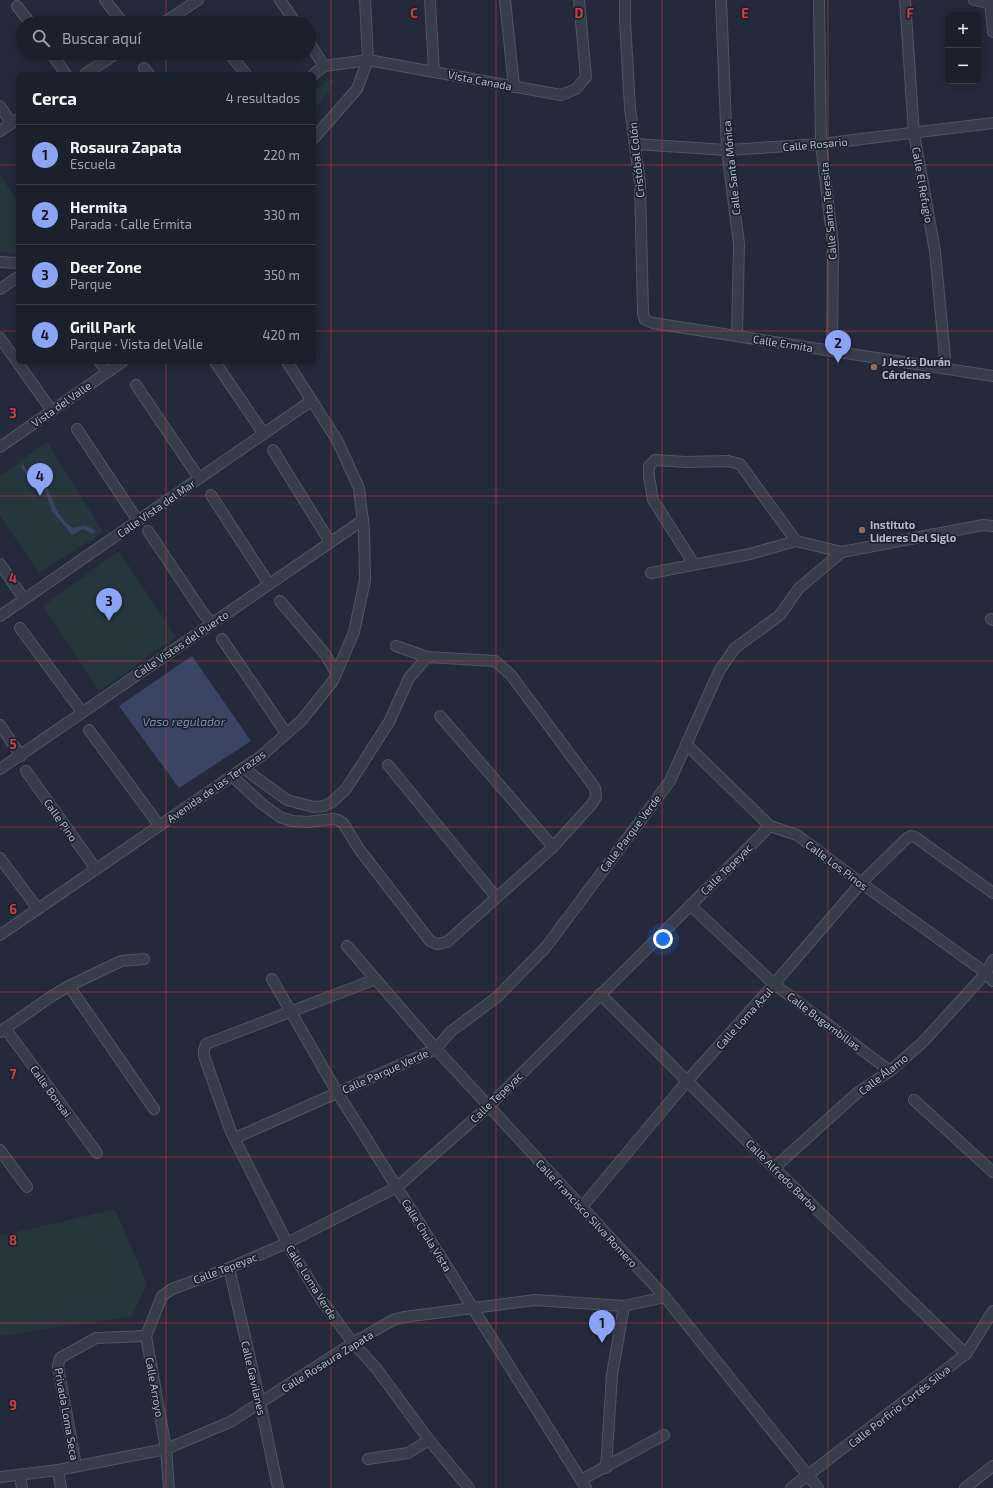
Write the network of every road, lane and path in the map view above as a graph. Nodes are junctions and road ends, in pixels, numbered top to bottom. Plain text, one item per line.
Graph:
1 (105, 0) edge
2 (198, 0) edge
3 (280, 0) edge
4 (365, 0) edge
5 (430, 0) edge
6 (505, 0) edge
7 (579, 0) edge
8 (625, 0) edge
9 (721, 0) edge
10 (819, 0) edge
11 (905, 0) edge
12 (974, 0) edge
13 (991, 2) edge
14 (17, 6) dead end
15 (25, 16) edge
16 (118, 16) edge
17 (174, 16) edge
18 (291, 16) edge
19 (993, 32) edge
20 (316, 53) edge
21 (56, 60) edge
22 (106, 60) edge
23 (234, 60) edge
24 (368, 60) junction
25 (324, 66) junction
26 (65, 72) edge
27 (88, 72) edge
28 (244, 72) edge
29 (316, 72) edge
30 (434, 72) junction
31 (514, 87) junction
32 (0, 106) edge
33 (15, 121) edge
34 (993, 123) edge
35 (0, 131) edge
36 (914, 134) junction
37 (316, 136) edge
38 (635, 144) junction
39 (821, 144) junction
40 (727, 150) junction
41 (0, 262) edge
42 (16, 263) edge
43 (16, 277) edge
44 (0, 289) edge
45 (645, 320) joint
46 (737, 336) junction
47 (0, 338) edge
48 (832, 351) junction
49 (16, 360) edge
50 (19, 364) edge
51 (101, 364) edge
52 (119, 364) edge
53 (216, 364) edge
54 (288, 364) edge
55 (946, 369) junction
56 (107, 372) junction
57 (993, 376) edge
58 (136, 385) dead end
59 (311, 401) junction
60 (52, 411) junction
61 (77, 430) dead end
62 (264, 434) junction
63 (0, 447) edge
64 (273, 450) dead end
65 (199, 478) junction
66 (211, 495) dead end
67 (363, 520) junction
68 (138, 521) junction
69 (993, 526) edge
70 (148, 531) dead end
71 (796, 541) junction
72 (330, 542) junction
73 (842, 552) junction
74 (0, 564) edge
75 (694, 564) junction
76 (651, 573) dead end
77 (269, 584) junction
78 (24, 599) junction
79 (280, 601) dead end
80 (0, 616) edge
81 (212, 623) junction
82 (20, 628) dead end
83 (222, 639) dead end
84 (396, 646) dead end
85 (427, 657) junction
86 (336, 673) junction
87 (82, 712) junction
88 (440, 716) dead end
89 (0, 725) edge
90 (90, 730) dead end
91 (286, 733) junction
92 (686, 744) junction
93 (21, 756) junction
94 (388, 765) dead end
95 (243, 768) junction
96 (0, 769) edge
97 (26, 771) dead end
98 (232, 776) junction
99 (159, 825) junction
100 (770, 826) junction
101 (553, 847) junction
102 (0, 858) edge
103 (96, 869) junction
104 (861, 883) junction
105 (993, 894) edge
106 (496, 897) junction
107 (690, 906) junction
108 (38, 909) junction
109 (0, 935) edge
110 (347, 946) dead end
111 (144, 959) dead end
112 (993, 960) edge
113 (986, 973) junction
114 (272, 979) dead end
115 (376, 979) junction
116 (993, 981) edge
117 (774, 984) junction
118 (69, 986) junction
119 (600, 994) junction
120 (290, 1011) junction
121 (3, 1030) edge
122 (436, 1049) junction
123 (890, 1070) junction
124 (688, 1080) junction
125 (337, 1092) junction
126 (914, 1100) dead end
127 (489, 1106) junction
128 (154, 1109) dead end
129 (235, 1138) junction
130 (0, 1150) edge
131 (96, 1153) dead end
132 (774, 1168) junction
133 (993, 1172) edge
134 (27, 1187) dead end
135 (397, 1187) junction
136 (582, 1207) junction
137 (287, 1243) junction
138 (229, 1268) junction
139 (665, 1297) junction
140 (624, 1306) junction
141 (472, 1307) junction
142 (993, 1310) edge
143 (146, 1336) junction
144 (353, 1343) junction
145 (966, 1354) junction
146 (260, 1402) junction
147 (664, 1436) dead end
148 (429, 1440) junction
149 (166, 1450) junction
150 (368, 1459) dead end
151 (76, 1466) junction
152 (993, 1466) edge
153 (606, 1468) junction
154 (58, 1470) junction
155 (20, 1475) junction
156 (809, 1475) junction
157 (0, 1477) edge
158 (584, 1484) edge
159 (22, 1488) edge
160 (61, 1488) edge
161 (169, 1488) edge
162 (278, 1488) edge
163 (469, 1488) edge
164 (791, 1488) edge
165 (818, 1488) edge
166 (965, 1488) edge

1 - 16 street
2 - 17 street
3 - 18 street
4 - 24 street
5 - 30 street
6 - 31 street
7 - 31 street, Vista Canada
8 - 38 street, Cristóbal Colón
9 - 40 street, Calle Santa Mónica
10 - 39 street, Calle Santa Teresita
11 - 36 street, Calle El Refugio
12 - 13 street
13 - 19 street
14 - 15 street
20 - 25 street
21 - 26 street
22 - 27 street
23 - 28 street
24 - 25 street, Vista Canada
24 - 30 street, Vista Canada
24 - 37 street
25 - 29 street
30 - 31 street, Vista Canada
32 - 33 street
33 - 35 street
34 - 36 street, Calle Rosario
36 - 39 street, Calle Rosario
36 - 55 street, Calle El Refugio
38 - 40 street, Calle Rosario
38 - 45 street, Cristóbal Colón
39 - 40 street, Calle Rosario
39 - 48 street, Calle Santa Teresita
40 - 46 street, Calle Santa Mónica
41 - 42 street
43 - 44 street
45 - 46 street, Calle Ermita
46 - 48 street, Calle Ermita
47 - 49 street
48 - 55 street, Calle Ermita
50 - 60 street
51 - 56 street
52 - 56 street, Vista del Valle
53 - 62 street
54 - 59 street, Avenida de las Terrazas
55 - 57 street, Calle Ermita
56 - 60 street, Vista del Valle
58 - 65 street
59 - 62 street, Calle Vista del Mar
59 - 67 street, Avenida de las Terrazas
60 - 63 street, Vista del Valle
61 - 68 street
62 - 65 street, Calle Vista del Mar
64 - 72 street
65 - 68 street, Calle Vista del Mar
66 - 77 street
67 - 72 street, Calle Vistas del Puerto
67 - 86 street, Avenida de las Terrazas
68 - 78 street, Calle Vista del Mar
69 - 73 street, Calle Parque Verde
70 - 81 street
71 - 73 street
71 - 75 street
71 - 75 street
72 - 77 street, Calle Vistas del Puerto
73 - 92 street, Calle Parque Verde
74 - 78 street
75 - 76 street
77 - 81 street, Calle Vistas del Puerto
78 - 80 street, Calle Vista del Mar
79 - 86 street
81 - 87 street, Calle Vistas del Puerto
82 - 87 street
83 - 91 street
84 - 85 street
85 - 95 street
85 - 101 street
86 - 91 street, Avenida de las Terrazas
87 - 93 street, Calle Vistas del Puerto
88 - 101 street
89 - 93 street
90 - 99 street
91 - 95 street, Avenida de las Terrazas
92 - 100 street, Calle Los Pinos
92 - 122 street, Calle Parque Verde
93 - 96 street, Calle Vistas del Puerto
94 - 106 street
95 - 98 street, Avenida de las Terrazas
97 - 103 street, Calle Pino
98 - 99 street, Avenida de las Terrazas
98 - 106 street
99 - 103 street, Avenida de las Terrazas
100 - 104 street, Calle Los Pinos
100 - 107 street, Calle Tepeyac
101 - 106 street
102 - 108 street
103 - 108 street, Avenida de las Terrazas
104 - 105 street, Calle Loma Azul
104 - 113 street, Calle Los Pinos
104 - 117 street, Calle Loma Azul
107 - 117 street, Calle Bugambilias
107 - 119 street, Calle Tepeyac
108 - 109 street, Avenida de las Terrazas
110 - 115 street, Calle Francisco Silva Romero
111 - 118 street
112 - 113 street
113 - 116 street, Calle Los Pinos
113 - 123 street, Calle Álamo
114 - 120 street, Calle Chula Vista
115 - 120 street
115 - 122 street, Calle Francisco Silva Romero
117 - 123 street, Calle Bugambilias
117 - 124 street, Calle Loma Azul
118 - 121 street
118 - 128 street
119 - 124 street, Calle Alfredo Barba
119 - 127 street, Calle Tepeyac
120 - 125 street, Calle Chula Vista
120 - 129 street, Calle Loma Verde
121 - 131 street, Calle Bonsai
122 - 125 street, Calle Parque Verde
122 - 127 street, Calle Francisco Silva Romero
123 - 132 street, Calle Álamo
124 - 132 street, Calle Alfredo Barba
124 - 136 street, Calle Loma Azul
125 - 129 street, Calle Parque Verde
125 - 135 street, Calle Chula Vista
126 - 133 street
127 - 135 street, Calle Tepeyac
127 - 136 street, Calle Francisco Silva Romero
129 - 137 street, Calle Loma Verde
130 - 134 street
132 - 145 street, Calle Alfredo Barba
135 - 137 street, Calle Tepeyac
135 - 141 street, Calle Chula Vista
136 - 139 street, Calle Francisco Silva Romero
137 - 138 street, Calle Tepeyac
137 - 144 street, Calle Loma Verde
138 - 143 street, Calle Tepeyac
138 - 146 street, Calle Gavilanes
139 - 140 street, Calle Rosaura Zapata
139 - 156 street, Calle Francisco Silva Romero
140 - 141 street, Calle Rosaura Zapata
140 - 153 street
141 - 144 street, Calle Rosaura Zapata
141 - 158 street, Calle Chula Vista
142 - 145 street, Calle Porfirio Cortés Silva
143 - 149 street, Calle Arroyo
143 - 151 street, Privada Loma Seca
144 - 146 street, Calle Rosaura Zapata
144 - 148 street, Calle Loma Verde
145 - 156 street, Calle Porfirio Cortés Silva
146 - 149 street, Calle Rosaura Zapata
146 - 162 street, Calle Gavilanes
147 - 153 street
148 - 150 street
148 - 163 street, Calle Loma Verde
149 - 151 street, Calle Rosaura Zapata
149 - 161 street, Calle Arroyo
151 - 154 street, Calle Rosaura Zapata
152 - 166 street
153 - 158 street
154 - 155 street, Calle Rosaura Zapata
154 - 160 street
155 - 157 street, Calle Rosaura Zapata
155 - 159 street
156 - 164 street, Calle Porfirio Cortés Silva
156 - 165 street, Calle Francisco Silva Romero

